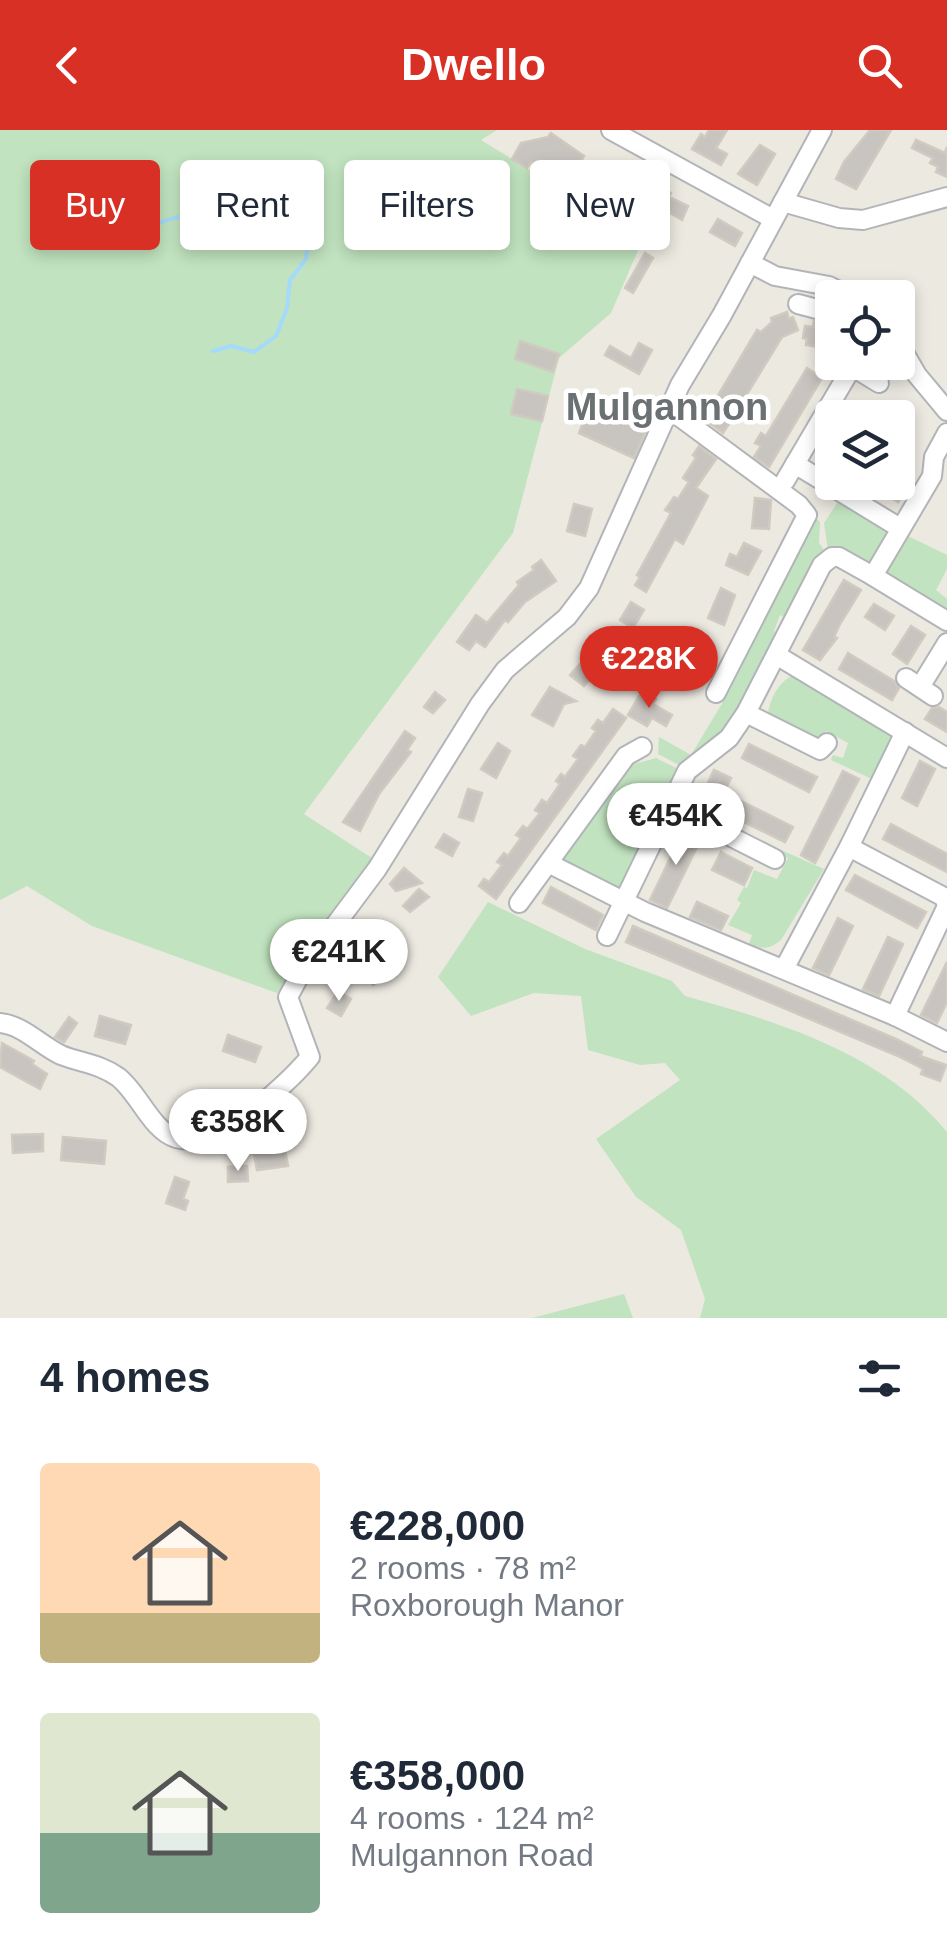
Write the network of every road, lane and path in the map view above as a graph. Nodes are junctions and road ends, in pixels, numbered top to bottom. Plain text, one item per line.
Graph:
1 (611, 130) edge
2 (822, 130) edge
3 (947, 197) edge
4 (783, 202) junction
5 (773, 219) junction
6 (750, 263) junction
7 (815, 283) edge
8 (798, 304) dead end
9 (815, 308) edge
10 (915, 372) edge
11 (845, 380) edge
12 (875, 380) edge
13 (879, 383) dead end
14 (668, 409) junction
15 (947, 411) edge
16 (947, 433) edge
17 (796, 464) junction
18 (940, 472) edge
19 (785, 481) dead end
20 (900, 528) junction
21 (873, 576) junction
22 (947, 621) edge
23 (947, 643) edge
24 (778, 656) junction
25 (920, 687) dead end
26 (716, 693) dead end
27 (746, 713) junction
28 (905, 732) junction
29 (826, 743) dead end
30 (642, 747) dead end
31 (947, 758) edge
32 (670, 806) junction
33 (849, 847) junction
34 (768, 861) dead end
35 (550, 864) junction
36 (624, 902) junction
37 (519, 903) dead end
38 (607, 936) dead end
39 (784, 968) junction
40 (895, 1016) junction
41 (0, 1024) edge
42 (947, 1042) edge

1 - 5 street
2 - 4 street
3 - 4 street
4 - 5 street
5 - 6 street
6 - 7 street
6 - 14 street
8 - 9 street
10 - 15 street
11 - 17 street
12 - 13 street
14 - 26 street
14 - 41 street
16 - 18 street
17 - 19 street
17 - 20 street
18 - 20 street
20 - 21 street
21 - 22 street
21 - 24 street
23 - 25 street
24 - 27 street
24 - 28 street
27 - 29 street
27 - 32 street
28 - 31 street
28 - 33 street
30 - 35 street
32 - 34 street
32 - 36 street
33 - 39 street
33 - 40 street
35 - 36 street
35 - 37 street
36 - 38 street
36 - 39 street
39 - 40 street
40 - 42 street

